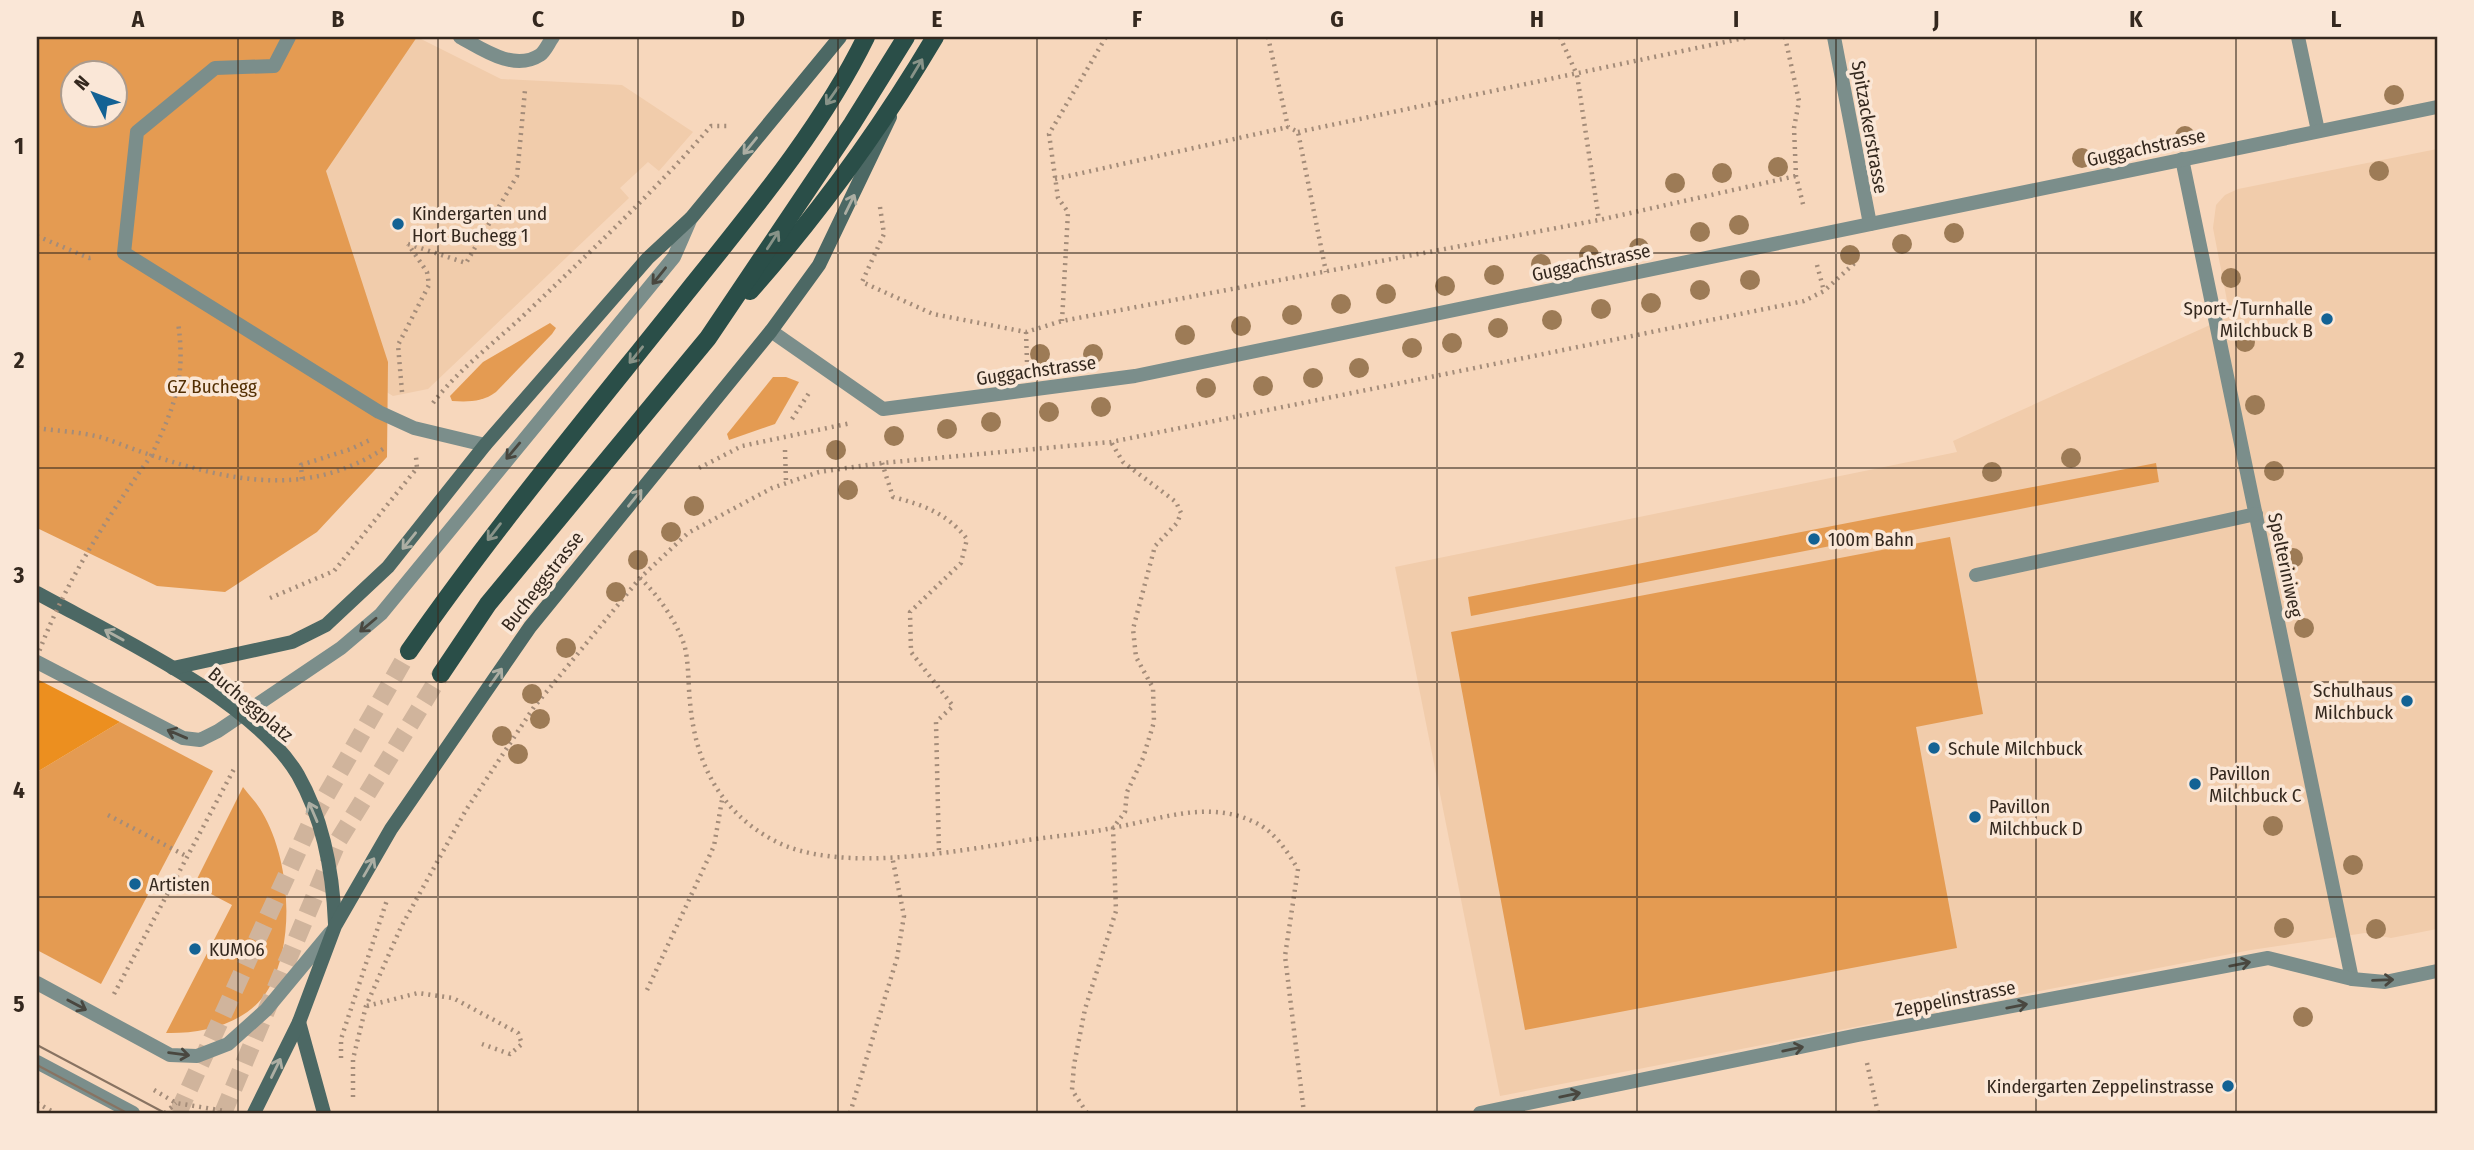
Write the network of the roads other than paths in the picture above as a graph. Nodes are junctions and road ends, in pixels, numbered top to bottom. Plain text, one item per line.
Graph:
1 (289, 37) edge
2 (460, 37) edge
3 (553, 37) edge
4 (840, 37) edge
5 (866, 37) edge
6 (906, 37) edge
7 (935, 37) edge
8 (1834, 37) edge
9 (2298, 37) edge
10 (898, 99) junction
11 (2437, 107) edge
12 (2318, 131) junction
13 (2182, 159) junction
14 (692, 217) junction
15 (1870, 224) junction
16 (771, 331) junction
17 (708, 338) junction
18 (485, 445) junction
19 (2256, 514) junction
20 (1976, 575) dead end
21 (37, 593) edge
22 (409, 651) tunnel mouth
23 (37, 659) edge
24 (173, 668) junction
25 (441, 674) tunnel mouth
26 (240, 716) junction
27 (335, 926) junction
28 (2437, 971) edge
29 (2352, 979) junction
30 (37, 983) edge
31 (299, 1022) junction
32 (37, 1062) edge
33 (133, 1113) edge
34 (254, 1113) edge
35 (324, 1113) edge
36 (1480, 1113) edge

1 - 18 street
2 - 3 street
4 -> 14 street
5 -> 22 main road
17 -> 6 main road, Bucheggstrasse
10 -> 7 main road
8 - 15 street, Spitzackerstrasse
9 - 12 street
16 -> 10 street, Bucheggstrasse
10 - 17 main road
11 - 12 street, Guggachstrasse
12 - 13 street, Guggachstrasse
13 - 15 street, Guggachstrasse
13 - 19 street, Spelteriniweg
14 - 18 street
14 -> 26 street
15 - 16 street, Guggachstrasse
27 -> 16 street, Bucheggstrasse
17 - 25 main road, Bucheggstrasse
18 -> 24 street
19 - 20 street
19 - 29 street, Spelteriniweg
24 -> 21 street, Bucheggplatz
26 -> 23 street
24 - 26 street, Bucheggplatz
27 -> 26 street, Bucheggplatz
30 -> 27 street
27 - 31 street, Bucheggstrasse
29 -> 28 street, Zeppelinstrasse
36 -> 29 street, Zeppelinstrasse
34 -> 31 street, Bucheggstrasse
31 - 35 street
32 - 33 street

